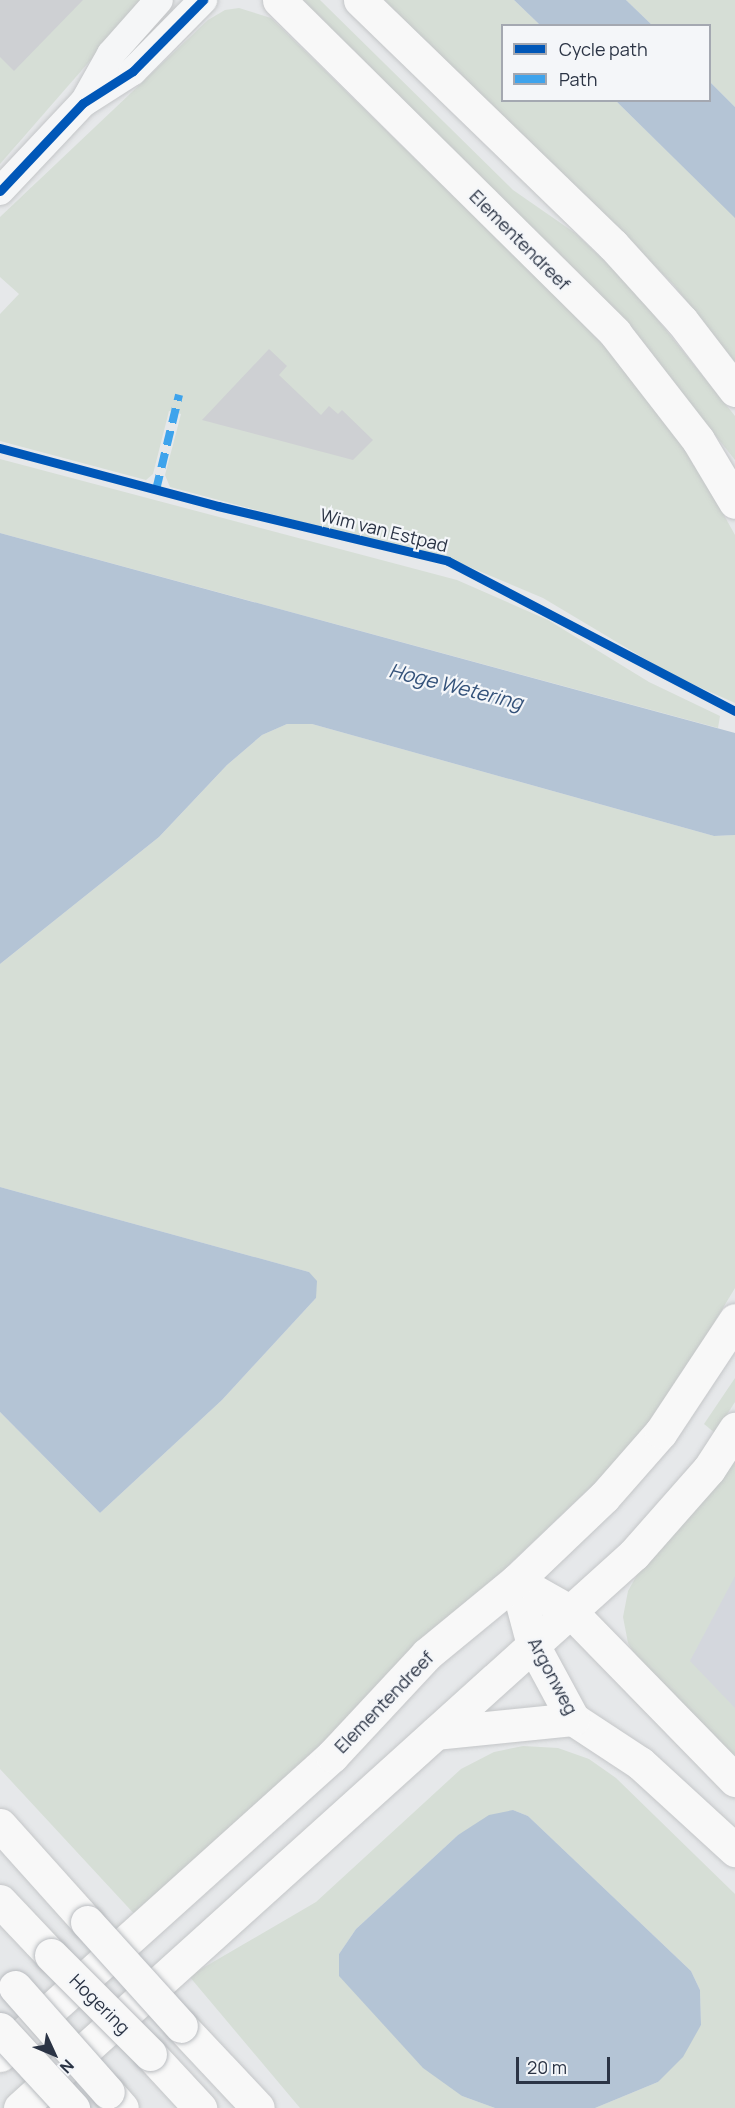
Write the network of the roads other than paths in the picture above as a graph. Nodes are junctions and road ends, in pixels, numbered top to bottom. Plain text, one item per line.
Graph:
1 (159, 0) edge
2 (203, 0) edge
3 (279, 0) edge
4 (360, 0) edge
5 (83, 103) junction
6 (0, 191) edge
7 (735, 390) edge
8 (735, 502) edge
9 (735, 1320) edge
10 (735, 1429) edge
11 (516, 1581) junction
12 (572, 1612) junction
13 (533, 1646) junction
14 (573, 1719) junction
15 (436, 1733) junction
16 (735, 1780) edge
17 (0, 1825) edge
18 (735, 1850) edge
19 (0, 1901) edge
20 (8, 1979) edge
21 (0, 2029) edge
22 (0, 2055) edge
23 (115, 2100) edge
24 (20, 2108) edge
25 (73, 2108) edge
26 (200, 2108) edge
27 (258, 2108) edge

1 - 5 street
2 - 5 street
3 - 8 main road, Elementendreef
4 - 7 main road
5 - 6 street
9 - 11 main road, Elementendreef
10 - 12 main road
11 - 12 main road
11 - 13 main road, Argonweg
11 - 22 main road, Elementendreef
12 - 13 main road
12 - 16 main road
13 - 14 main road, Argonweg
13 - 15 main road
14 - 15 main road
14 - 18 main road, Argonweg
15 - 24 main road
17 - 27 main road, bridge
19 - 26 main road, Hogering, bridge
20 - 23 main road, bridge
21 - 25 main road, bridge

